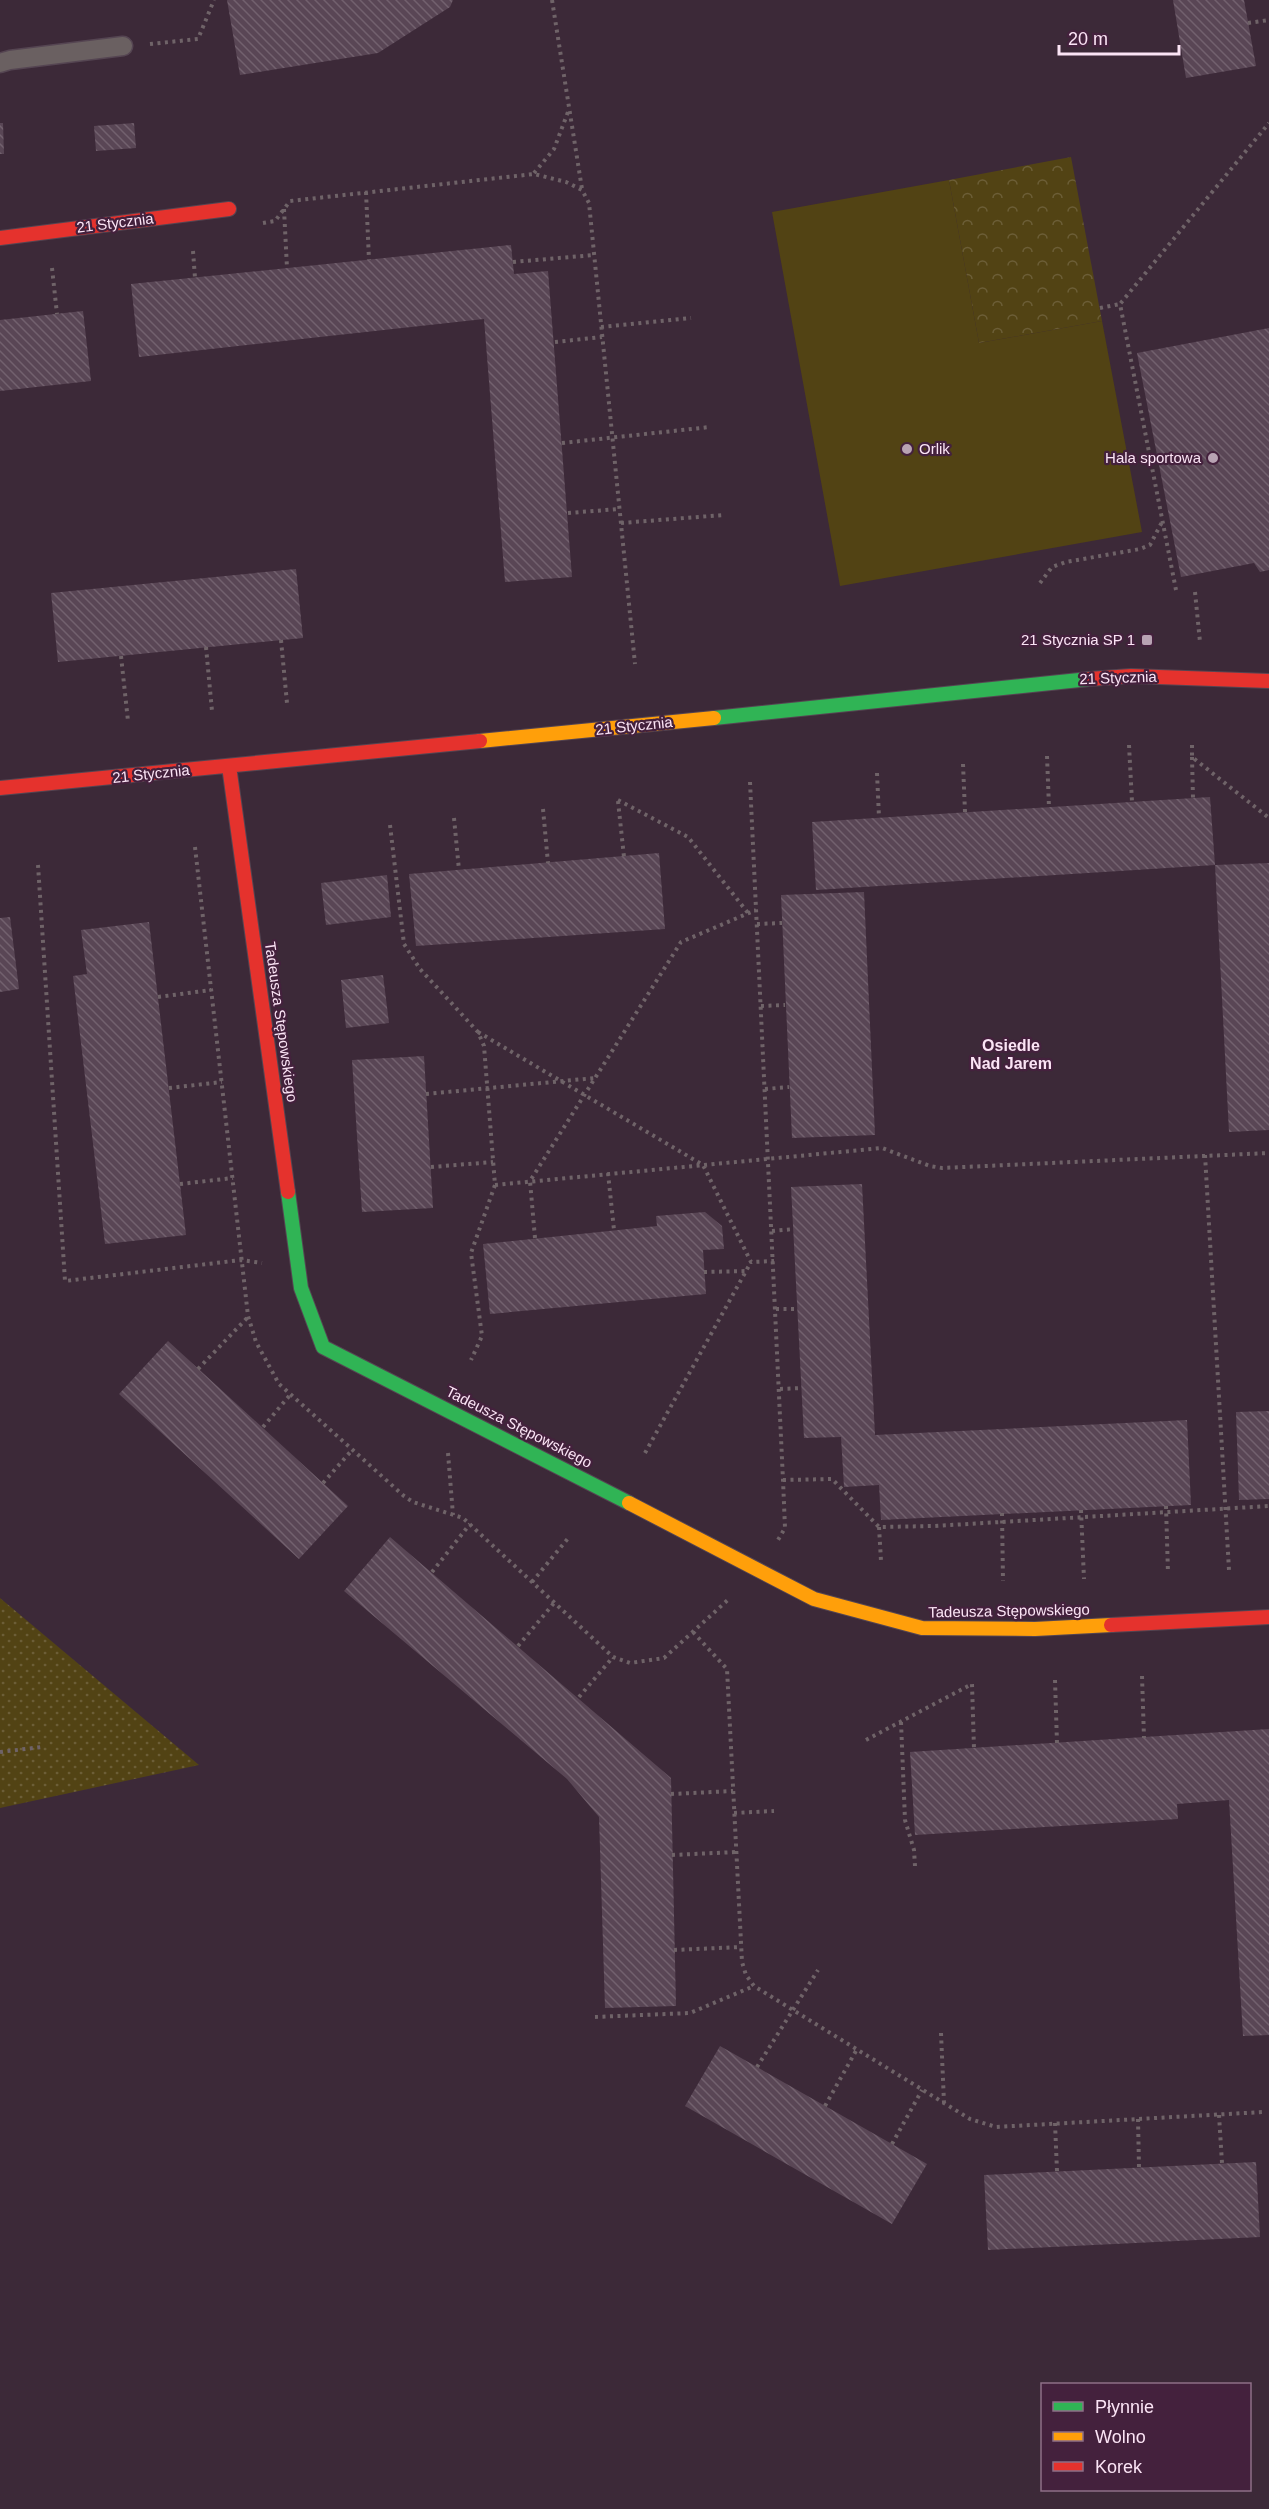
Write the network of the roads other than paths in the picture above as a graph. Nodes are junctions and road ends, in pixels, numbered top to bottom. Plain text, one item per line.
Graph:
1 (123, 46) road end
2 (0, 63) edge
3 (230, 209) dead end
4 (0, 238) edge
5 (1269, 681) edge
6 (229, 766) junction
7 (0, 788) edge
8 (1269, 1617) edge

1 - 2 lane
3 - 4 street, 21 Stycznia
5 - 6 street, 21 Stycznia
6 - 7 street, 21 Stycznia
6 - 8 street, Tadeusza Stępowskiego

